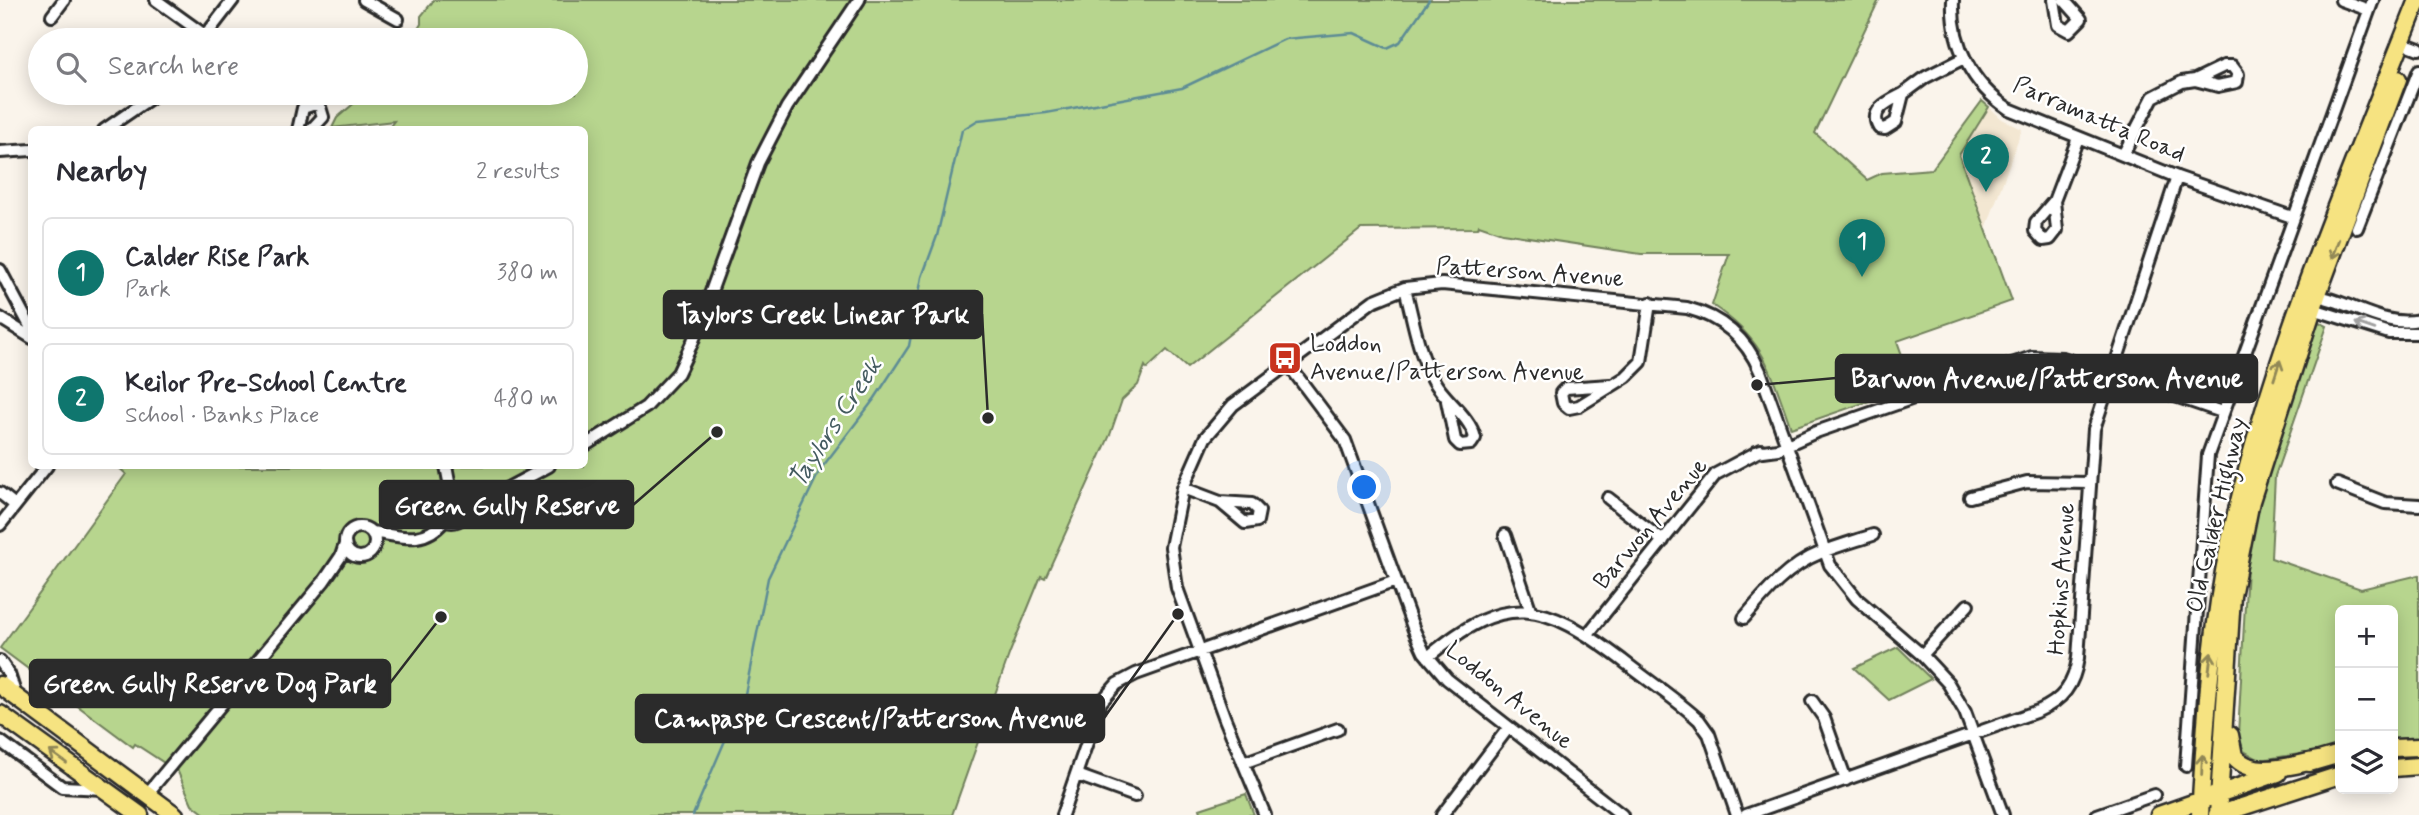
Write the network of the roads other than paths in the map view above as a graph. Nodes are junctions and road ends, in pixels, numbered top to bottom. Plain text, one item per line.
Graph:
1 (64, 0) edge
2 (156, 0) edge
3 (233, 0) edge
4 (364, 0) edge
5 (859, 0) edge
6 (1953, 0) edge
7 (2054, 0) edge
8 (2064, 0) edge
9 (2342, 0) edge
10 (2418, 0) edge
11 (2371, 5) edge
12 (52, 16) dead end
13 (398, 19) dead end
14 (2419, 24) edge
15 (191, 28) edge
16 (212, 28) edge
17 (2410, 45) edge
18 (1964, 58) junction
19 (2419, 69) edge
20 (2195, 80) dead end
21 (1903, 94) dead end
22 (140, 105) edge
23 (312, 105) edge
24 (317, 105) edge
25 (110, 126) edge
26 (299, 126) edge
27 (315, 126) edge
28 (2078, 138) junction
29 (28, 150) edge
30 (0, 152) edge
31 (2123, 155) junction
32 (2177, 177) junction
33 (2054, 201) dead end
34 (2292, 218) junction
35 (2357, 228) dead end
36 (0, 270) edge
37 (1405, 288) junction
38 (2311, 300) junction
39 (1650, 303) junction
40 (0, 318) edge
41 (2419, 320) edge
42 (28, 322) edge
43 (2419, 332) edge
44 (28, 336) edge
45 (1288, 364) junction
46 (2112, 375) junction
47 (1610, 385) dead end
48 (1447, 401) dead end
49 (2222, 412) junction
50 (1785, 442) junction
51 (588, 443) edge
52 (45, 469) edge
53 (447, 469) edge
54 (543, 469) edge
55 (2089, 483) junction
56 (2337, 484) dead end
57 (1183, 488) junction
58 (451, 492) junction
59 (0, 493) edge
60 (1970, 497) dead end
61 (1608, 498) dead end
62 (1220, 502) dead end
63 (15, 505) junction
64 (464, 505) junction
65 (2419, 505) edge
66 (444, 521) junction
67 (0, 525) edge
68 (372, 532) junction
69 (1506, 535) dead end
70 (1872, 535) dead end
71 (394, 537) junction
72 (1663, 541) junction
73 (345, 544) junction
74 (375, 547) junction
75 (1824, 552) junction
76 (358, 557) junction
77 (324, 581) junction
78 (1396, 581) junction
79 (2232, 596) junction
80 (1968, 605) dead end
81 (1531, 612) junction
82 (1744, 618) dead end
83 (1588, 634) junction
84 (1199, 651) junction
85 (1922, 656) junction
86 (1427, 657) junction
87 (0, 661) edge
88 (0, 685) edge
89 (17, 698) junction
90 (1812, 701) dead end
91 (0, 714) edge
92 (1509, 727) junction
93 (1338, 729) dead end
94 (1974, 734) junction
95 (0, 741) edge
96 (2419, 747) edge
97 (2398, 748) edge
98 (2335, 755) edge
99 (2319, 760) junction
100 (1243, 763) junction
101 (2186, 766) dead end
102 (2419, 766) edge
103 (2398, 768) edge
104 (1077, 775) junction
105 (2335, 776) edge
106 (1846, 780) junction
107 (2318, 781) junction
108 (104, 789) junction
109 (2220, 793) junction
110 (147, 794) junction
111 (2154, 795) dead end
112 (1135, 796) dead end
113 (2200, 808) edge
114 (137, 813) edge
115 (175, 815) edge
116 (1062, 815) edge
117 (1265, 815) edge
118 (1441, 815) edge
119 (1622, 815) edge
120 (1737, 815) edge
121 (1746, 815) edge
122 (2003, 815) edge
123 (2097, 815) edge
124 (2159, 815) edge
125 (2218, 815) edge
126 (2251, 815) edge

1 - 12 street
2 - 15 street
3 - 16 street
4 - 13 street
5 - 51 street
6 - 18 street, Parramatta Road
7 - 8 street
9 - 11 street
10 - 17 main road, Old Calder Highway
11 - 34 street
14 - 17 main road, Old Calder Highway
17 - 38 main road, Old Calder Highway
18 - 21 street
18 - 28 street, Parramatta Road
19 - 35 street
20 - 31 street
22 - 25 street
23 - 26 street
24 - 27 street
28 - 31 street, Parramatta Road
28 - 33 street
29 - 30 street
31 - 32 street, Parramatta Road
32 - 34 street, Parramatta Road
32 - 46 street, Hopkins Avenue
34 - 49 street
36 - 42 street
37 - 39 street, Patterson Avenue
37 - 45 street, Patterson Avenue
37 - 48 street
38 - 41 street
43 -> 38 street
38 - 79 main road, Old Calder Highway
113 -> 38 main road, Old Calder Highway
39 - 47 street
39 - 50 street, Patterson Avenue
40 - 44 street
45 - 57 street, Patterson Avenue
45 - 78 street, Loddon Avenue
46 - 49 street, Barwon Avenue
46 - 50 street, Barwon Avenue
46 - 55 street, Hopkins Avenue
49 - 101 street
50 - 72 street, Barwon Avenue
50 - 75 street, Patterson Avenue
52 - 63 street
53 - 58 street
54 - 64 street
55 - 60 street
55 - 94 street, Hopkins Avenue
56 - 65 street
57 - 62 street
57 - 84 street, Patterson Avenue
58 - 64 street
58 - 66 street
59 - 63 street
61 - 72 street
63 - 67 street
64 - 66 street
66 - 71 street
68 - 71 street
68 - 73 street
68 - 74 street
69 - 81 street
70 - 75 street
71 - 74 street
72 - 83 street, Barwon Avenue
73 - 76 street
73 - 77 street
74 - 76 street
75 - 82 street
75 - 85 street, Patterson Avenue
76 - 77 street
77 - 110 street
78 - 84 street
78 - 86 street, Loddon Avenue
79 - 99 main road
79 - 109 main road, Old Calder Highway
80 - 85 street
81 - 83 street
81 - 86 street
83 - 120 street
84 - 100 street, Patterson Avenue
84 - 104 street
85 - 94 street, Patterson Avenue
86 - 92 street, Loddon Avenue
87 - 89 street
88 - 89 main road
89 - 110 main road
90 - 106 street
108 -> 91 main road
92 - 118 street
92 - 119 street, Loddon Avenue
93 - 100 street
94 - 106 street, Hopkins Avenue
94 - 122 street, Patterson Avenue
95 - 108 street
96 - 97 main road
98 - 99 main road
99 - 109 main road
100 - 117 street, Patterson Avenue
102 - 103 main road
104 - 112 street
104 - 116 street
105 - 107 main road
106 - 121 street, Hopkins Avenue
107 - 125 main road
107 - 126 main road
108 - 114 main road
109 - 113 main road
109 - 125 main road, Old Calder Highway
110 - 115 main road
111 - 123 street
113 - 124 main road

